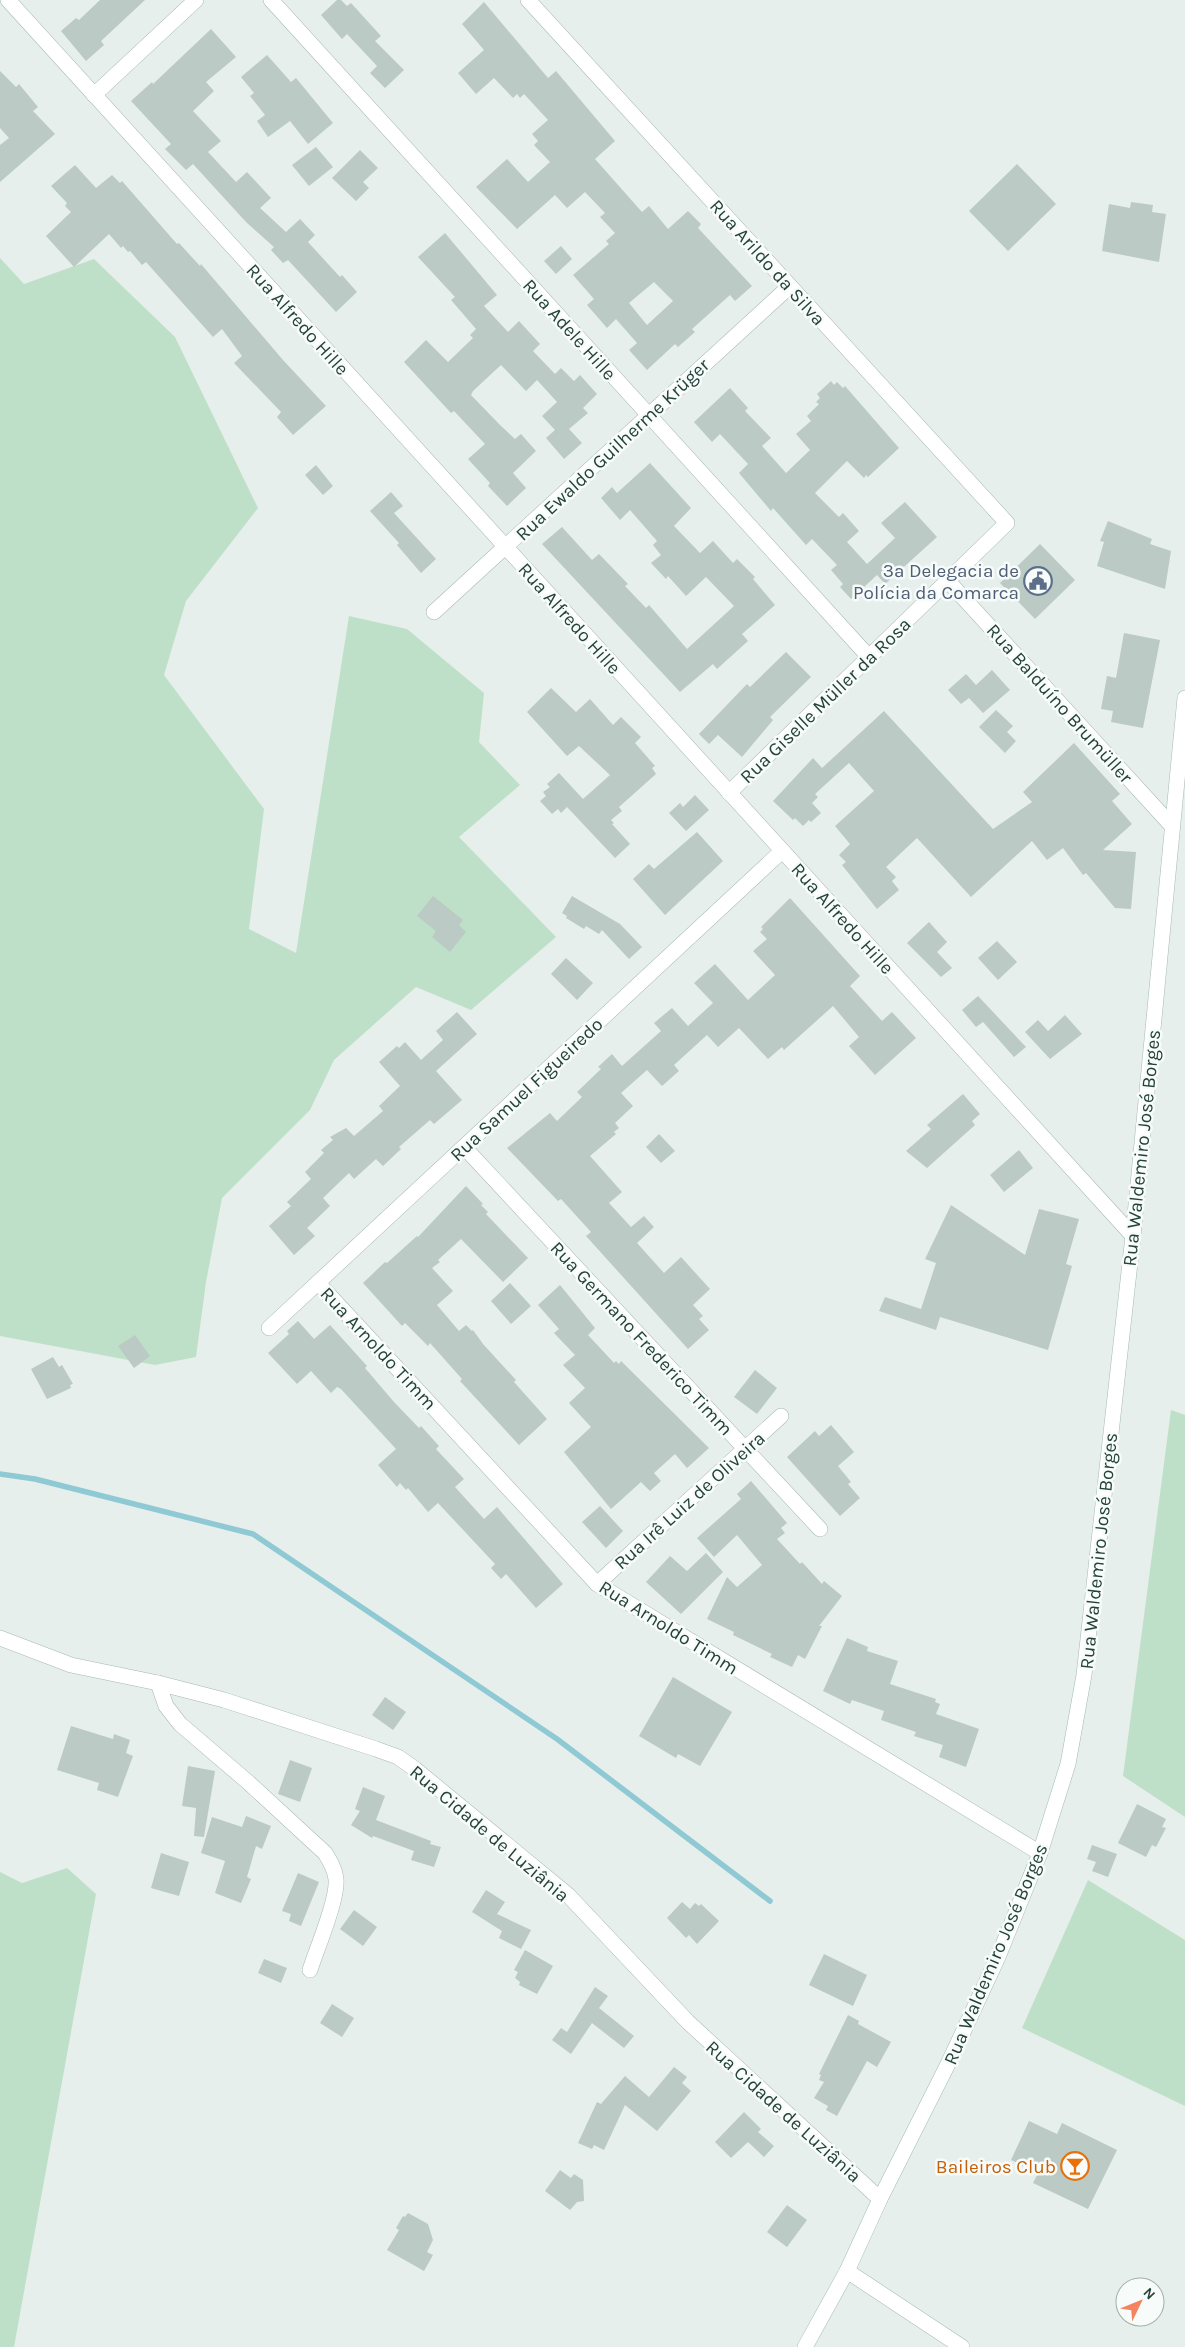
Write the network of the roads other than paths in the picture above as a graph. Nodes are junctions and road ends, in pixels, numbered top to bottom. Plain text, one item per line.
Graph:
1 (8, 0) edge
2 (196, 0) edge
3 (271, 0) edge
4 (528, 0) edge
5 (94, 95) junction
6 (790, 286) junction
7 (649, 415) junction
8 (1007, 523) joint
9 (506, 547) junction
10 (948, 581) junction
11 (434, 612) dead end
12 (869, 657) junction
13 (1185, 698) edge
14 (729, 793) junction
15 (1172, 826) junction
16 (782, 851) junction
17 (464, 1147) junction
18 (1133, 1236) junction
19 (318, 1282) junction
20 (269, 1328) dead end
21 (781, 1416) dead end
22 (745, 1449) junction
23 (820, 1529) dead end
24 (597, 1584) junction
25 (0, 1638) edge
26 (158, 1684) junction
27 (1040, 1853) junction
28 (310, 1970) dead end
29 (880, 2199) junction
30 (847, 2271) junction
31 (805, 2347) edge
32 (962, 2347) edge

1 - 5 street, Rua Alfredo Hille
2 - 5 street
3 - 7 street, Rua Adele Hille
4 - 6 street, Rua Arildo da Silva
5 - 9 street, Rua Alfredo Hille
6 - 7 street, Rua Ewaldo Guilherme Krüger
6 - 8 street, Rua Arildo da Silva
7 - 9 street, Rua Ewaldo Guilherme Krüger
7 - 12 street, Rua Adele Hille
8 - 10 street, Rua Giselle Müller da Rosa
9 - 11 street, Rua Ewaldo Guilherme Krüger
9 - 14 street, Rua Alfredo Hille
10 - 12 street, Rua Giselle Müller da Rosa
10 - 15 street, Rua Balduíno Brumüller
12 - 14 street, Rua Giselle Müller da Rosa
13 - 15 street, Rua Waldemiro José Borges
14 - 16 street, Rua Alfredo Hille
15 - 18 street, Rua Waldemiro José Borges
16 - 17 street, Rua Samuel Figueiredo
16 - 18 street, Rua Alfredo Hille
17 - 19 street, Rua Samuel Figueiredo
17 - 22 street, Rua Germano Frederico Timm
18 - 27 street, Rua Waldemiro José Borges
19 - 20 street, Rua Samuel Figueiredo
19 - 24 street, Rua Arnoldo Timm
21 - 22 street, Rua Irê Luiz de Oliveira
22 - 23 street, Rua Germano Frederico Timm
22 - 24 street, Rua Irê Luiz de Oliveira
24 - 27 street, Rua Arnoldo Timm
25 - 26 street, Rua Cidade de Luziânia
26 - 28 street
26 - 29 street, Rua Cidade de Luziânia
27 - 29 street, Rua Waldemiro José Borges
29 - 30 street, Rua Waldemiro José Borges
30 - 31 street, Rua Waldemiro José Borges
30 - 32 street

